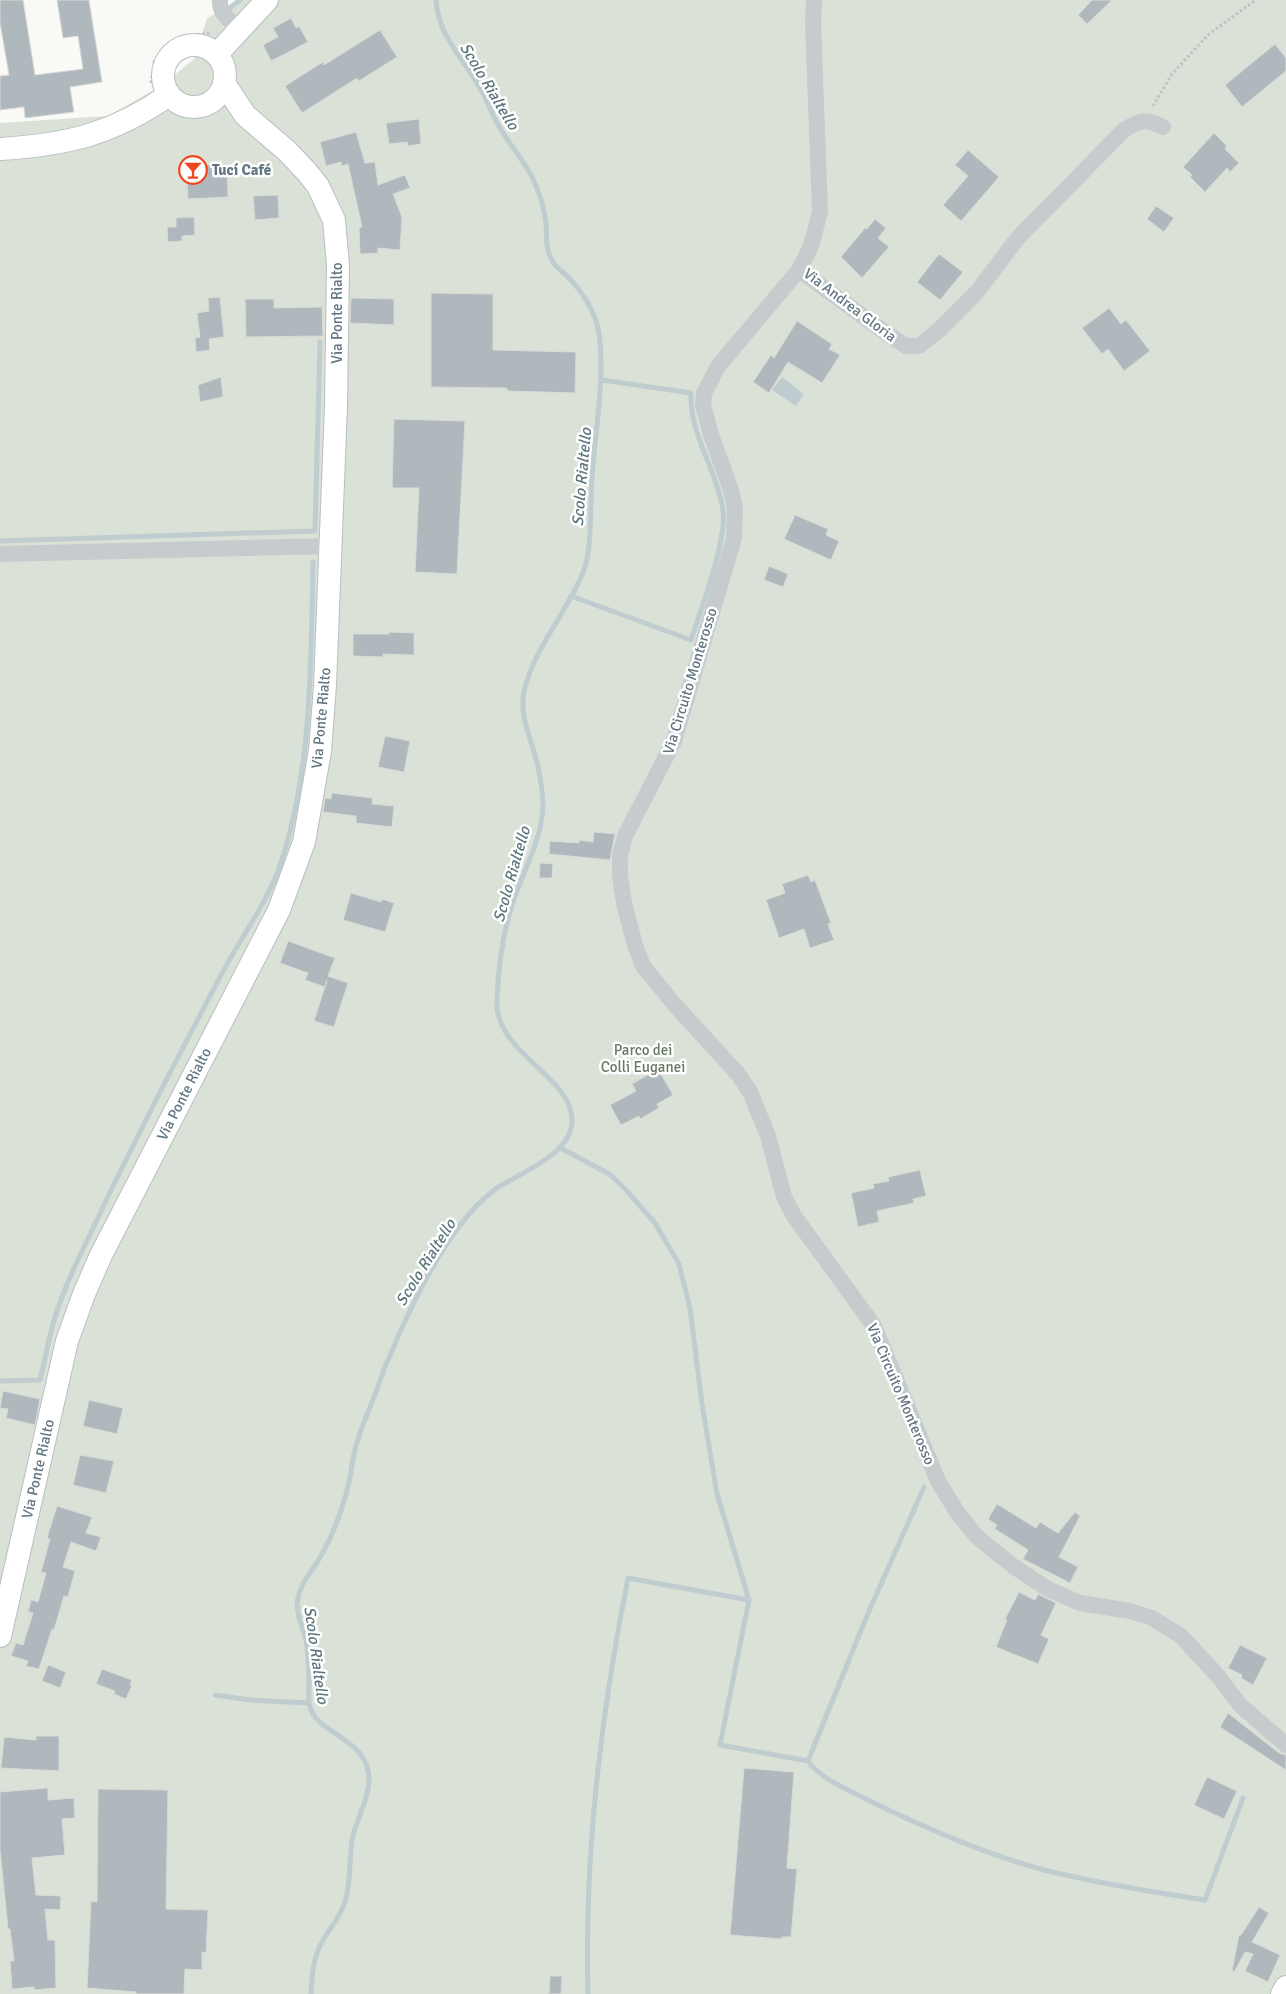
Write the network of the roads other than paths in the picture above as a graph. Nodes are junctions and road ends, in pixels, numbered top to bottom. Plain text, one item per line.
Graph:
1 (220, 0) edge
2 (268, 0) edge
3 (814, 0) edge
4 (235, 25) junction
5 (217, 54) junction
6 (224, 83) junction
7 (158, 92) junction
8 (209, 104) junction
9 (245, 115) junction
10 (1163, 127) dead end
11 (0, 149) edge
12 (799, 270) junction
13 (330, 546) junction
14 (0, 554) edge
15 (0, 1636) edge
16 (1286, 1745) edge
17 (1286, 1987) edge
18 (1282, 1994) edge

1 - 4 street
2 - 4 main road
3 - 12 street, Via Andrea Gloria
4 - 5 main road
5 - 6 main road
5 - 7 main road
6 - 8 main road
6 - 9 main road, Via Ponte Rialto
7 - 8 main road
7 - 11 main road
8 - 9 main road, Via Ponte Rialto
9 - 13 main road, Via Ponte Rialto
10 - 12 street, Via Andrea Gloria
12 - 16 street, Via Circuito Monterosso
13 - 14 street
13 - 15 main road, Via Ponte Rialto
17 - 18 main road

